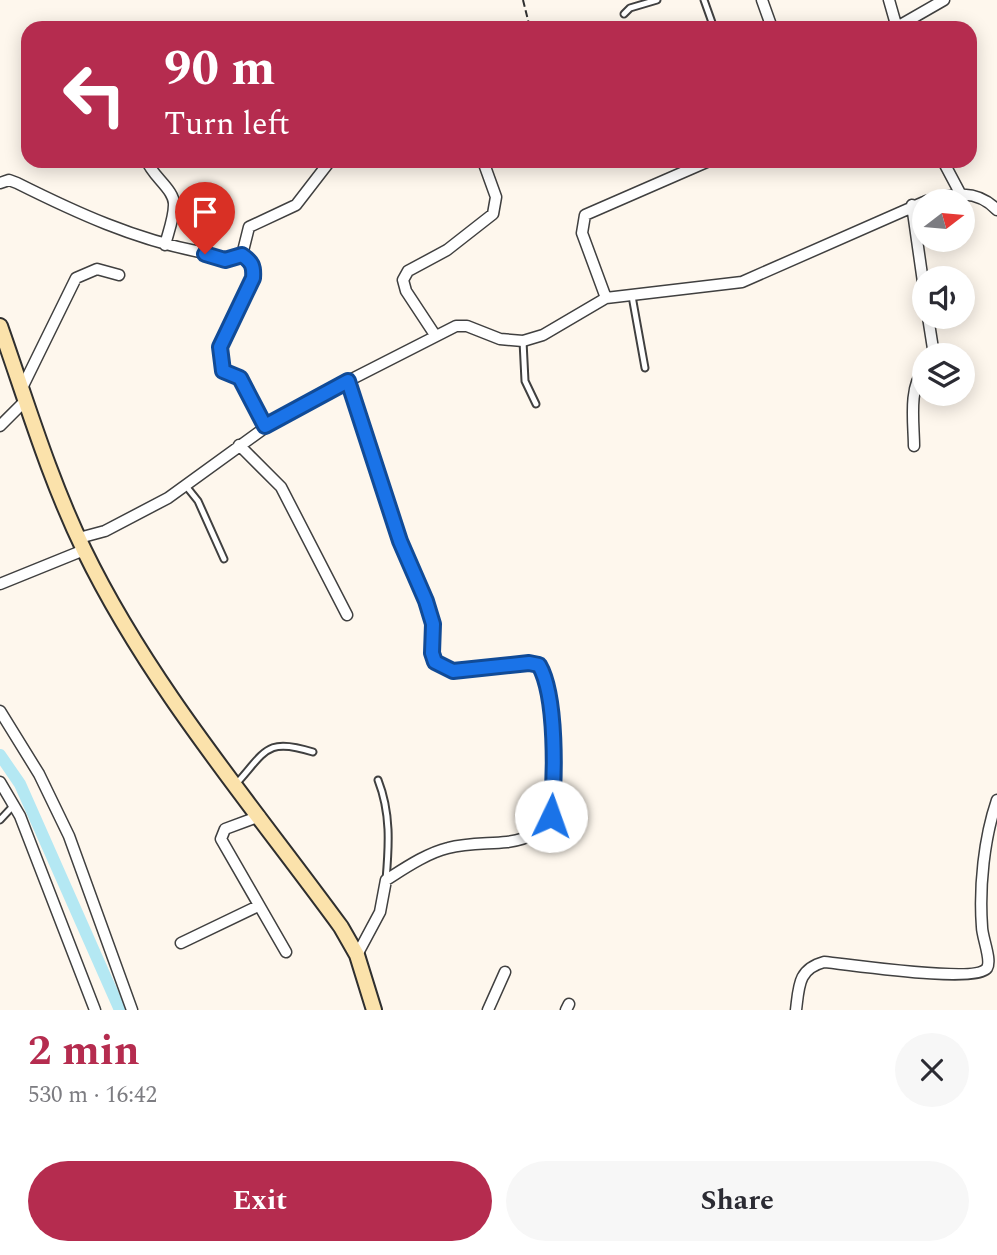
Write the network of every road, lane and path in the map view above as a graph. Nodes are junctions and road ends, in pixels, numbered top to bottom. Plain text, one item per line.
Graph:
1 (523, 0) edge
2 (657, 0) edge
3 (704, 0) edge
4 (762, 0) edge
5 (889, 0) edge
6 (944, 0) edge
7 (624, 14) dead end
8 (528, 21) edge
9 (712, 21) edge
10 (770, 21) edge
11 (895, 21) edge
12 (909, 21) edge
13 (150, 168) edge
14 (325, 168) edge
15 (486, 168) edge
16 (693, 168) edge
17 (947, 168) edge
18 (0, 183) edge
19 (958, 189) edge
20 (975, 195) edge
21 (912, 205) edge
22 (997, 210) edge
23 (165, 245) junction
24 (242, 255) junction
25 (119, 275) dead end
26 (632, 296) junction
27 (606, 298) junction
28 (1, 333) edge
29 (435, 334) junction
30 (523, 341) junction
31 (645, 368) dead end
32 (348, 381) junction
33 (24, 394) junction
34 (536, 404) dead end
35 (915, 406) edge
36 (0, 426) edge
37 (265, 426) junction
38 (239, 445) junction
39 (914, 446) dead end
40 (186, 486) junction
41 (82, 544) junction
42 (224, 559) dead end
43 (0, 584) edge
44 (347, 615) dead end
45 (0, 711) edge
46 (313, 752) dead end
47 (378, 780) dead end
48 (0, 782) edge
49 (236, 784) junction
50 (997, 800) edge
51 (14, 805) junction
52 (260, 816) junction
53 (0, 820) edge
54 (386, 880) junction
55 (258, 905) junction
56 (181, 943) dead end
57 (286, 952) dead end
58 (357, 955) junction
59 (505, 972) dead end
60 (95, 1010) edge
61 (132, 1010) edge
62 (374, 1010) edge
63 (488, 1010) edge
64 (796, 1010) edge

1 - 8 path
2 - 7 lane
3 - 9 lane
4 - 10 street
5 - 11 street
6 - 12 street
13 - 23 street
14 - 24 street
15 - 29 street
16 - 27 street
17 - 19 street
18 - 23 street
20 - 22 street
21 - 26 street
23 - 24 street
24 - 37 street
25 - 33 street
26 - 27 street
26 - 31 lane
27 - 30 street
28 - 33 main road
29 - 30 street
29 - 32 street
30 - 34 lane
32 - 37 street
32 - 54 street
33 - 36 street
33 - 41 main road
35 - 39 street
37 - 38 street
38 - 40 street
38 - 44 street
40 - 41 street
40 - 42 lane
41 - 43 street
41 - 49 main road
45 - 61 street
46 - 49 lane
47 - 54 lane
48 - 51 street
49 - 52 main road
50 - 64 street
51 - 53 lane
51 - 60 street
52 - 55 street
52 - 58 main road
54 - 58 street
55 - 56 street
55 - 57 street
58 - 62 main road
59 - 63 street

